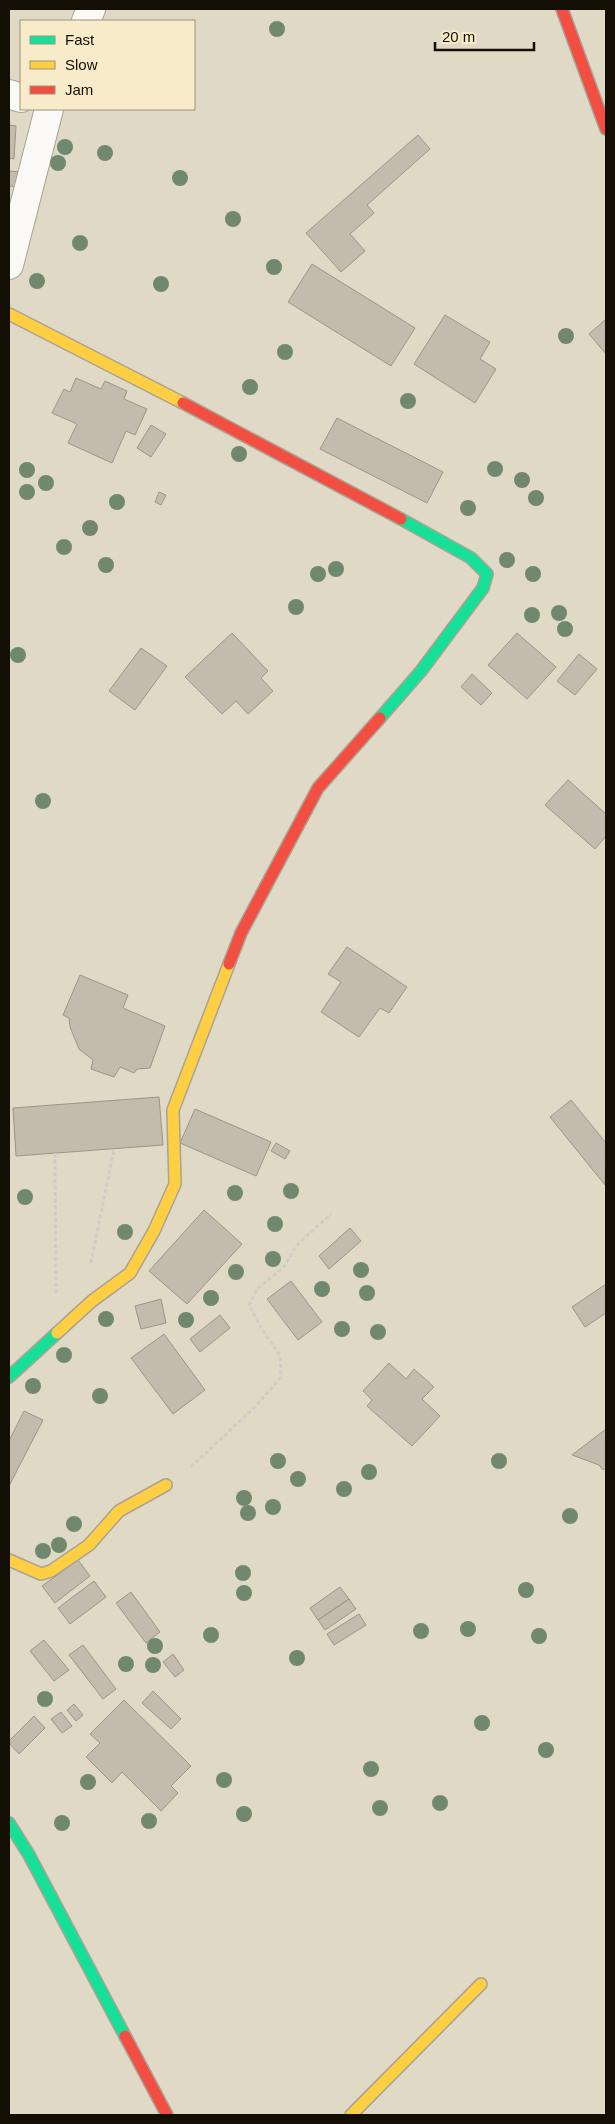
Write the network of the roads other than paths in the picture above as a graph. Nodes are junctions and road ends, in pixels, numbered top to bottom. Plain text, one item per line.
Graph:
1 (562, 9) edge
2 (49, 110) edge
3 (606, 129) edge
4 (9, 265) edge
5 (9, 314) edge
6 (9, 1377) edge
7 (166, 1485) road end
8 (9, 1560) edge
9 (9, 1823) edge
10 (481, 1984) dead end
11 (168, 2115) edge
12 (351, 2115) edge

1 - 3 street
2 - 4 street
5 - 6 street
7 - 8 street
9 - 11 street
10 - 12 street

